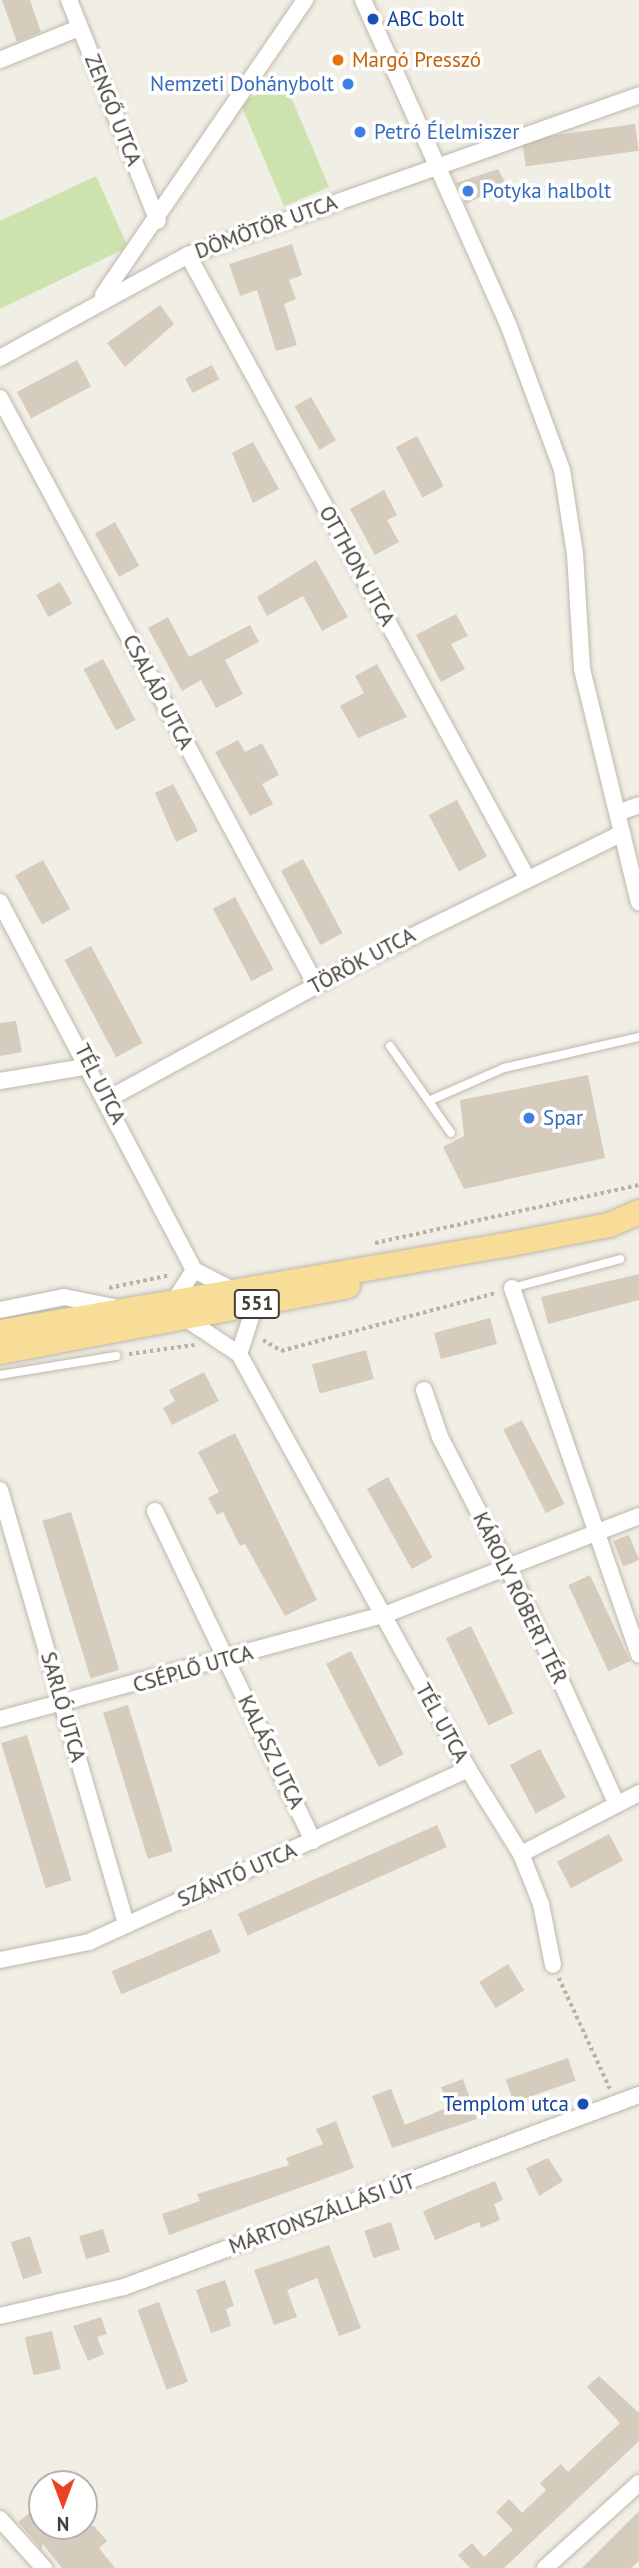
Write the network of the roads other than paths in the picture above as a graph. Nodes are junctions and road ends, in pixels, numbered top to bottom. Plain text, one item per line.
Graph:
1 (69, 0) edge
2 (305, 0) edge
3 (363, 0) edge
4 (79, 28) junction
5 (0, 60) edge
6 (639, 95) edge
7 (438, 168) junction
8 (158, 221) junction
9 (188, 256) junction
10 (100, 299) junction
11 (0, 358) edge
12 (0, 398) edge
13 (639, 804) edge
14 (620, 811) junction
15 (622, 833) junction
16 (526, 876) junction
17 (0, 902) edge
18 (639, 902) edge
19 (316, 985) junction
20 (639, 1037) edge
21 (390, 1046) dead end
22 (91, 1066) junction
23 (0, 1081) edge
24 (108, 1099) junction
25 (431, 1100) junction
26 (451, 1133) dead end
27 (639, 1212) edge
28 (608, 1226) junction
29 (639, 1228) edge
30 (511, 1244) junction
31 (620, 1259) dead end
32 (186, 1271) junction
33 (512, 1288) joint
34 (233, 1290) junction
35 (256, 1305) junction
36 (127, 1309) junction
37 (0, 1310) edge
38 (179, 1310) junction
39 (0, 1332) edge
40 (0, 1352) edge
41 (239, 1354) junction
42 (117, 1356) road end
43 (0, 1375) edge
44 (424, 1390) dead end
45 (0, 1490) edge
46 (155, 1511) dead end
47 (639, 1516) edge
48 (596, 1532) junction
49 (509, 1571) junction
50 (384, 1615) junction
51 (639, 1655) edge
52 (226, 1660) junction
53 (63, 1706) junction
54 (0, 1719) edge
55 (468, 1769) junction
56 (639, 1793) edge
57 (617, 1804) junction
58 (313, 1841) junction
59 (521, 1854) junction
60 (126, 1925) junction
61 (0, 1960) edge
62 (553, 1965) road end
63 (639, 2095) edge
64 (0, 2316) edge
65 (639, 2483) edge
66 (0, 2519) edge
67 (44, 2568) edge
68 (545, 2568) edge

1 - 4 street, ZENGŐ UTCA
2 - 8 street, DÖMÖTÖR UTCA
3 - 7 street
4 - 5 street
4 - 8 street, ZENGŐ UTCA
6 - 7 street, DÖMÖTÖR UTCA
7 - 9 street, DÖMÖTÖR UTCA
7 - 14 street
8 - 10 street, DÖMÖTÖR UTCA
9 - 10 street, DÖMÖTÖR UTCA
9 - 16 street, OTTHON UTCA
10 - 11 street, DÖMÖTÖR UTCA
12 - 19 street, CSALÁD UTCA
13 - 14 street
14 - 15 street
15 - 16 street, TÖRÖK UTCA
15 - 18 street
16 - 19 street, TÖRÖK UTCA
17 - 22 street, TÉL UTCA
19 - 24 street, TÖRÖK UTCA
20 - 25 lane
21 - 25 lane
22 - 23 street
22 - 24 street, TÉL UTCA
24 - 32 street, TÉL UTCA
25 - 26 lane
27 - 28 main road, 551
28 - 29 main road, 551
28 - 30 main road, 551
30 - 34 main road, 551
30 - 35 main road, 551
31 - 33 lane
32 - 34 street
32 - 38 street
33 - 48 street
34 - 38 main road, 551
35 - 38 main road, 551
35 - 41 street
36 - 37 street
36 - 38 main road, 551
36 - 39 main road, 551
38 - 40 main road, 551
38 - 41 street, TÉL UTCA
41 - 50 street, TÉL UTCA
42 - 43 lane
44 - 49 street, KÁROLY RÓBERT TÉR
45 - 53 street, SARLÓ UTCA
46 - 52 street, KALÁSZ UTCA
47 - 48 street, CSÉPLŐ UTCA
48 - 49 street, CSÉPLŐ UTCA
48 - 51 street
49 - 50 street, CSÉPLŐ UTCA
49 - 57 street, KÁROLY RÓBERT TÉR
50 - 52 street, CSÉPLŐ UTCA
50 - 55 street, TÉL UTCA
52 - 53 street, CSÉPLŐ UTCA
52 - 58 street, KALÁSZ UTCA
53 - 54 street, CSÉPLŐ UTCA
53 - 60 street, SARLÓ UTCA
55 - 58 street, SZÁNTÓ UTCA
55 - 59 street, TÉL UTCA
56 - 57 street
57 - 59 street
58 - 60 street, SZÁNTÓ UTCA
59 - 62 street, TÉL UTCA
60 - 61 street, SZÁNTÓ UTCA
63 - 64 street, MÁRTONSZÁLLÁSI ÚT
65 - 68 street
66 - 67 street

